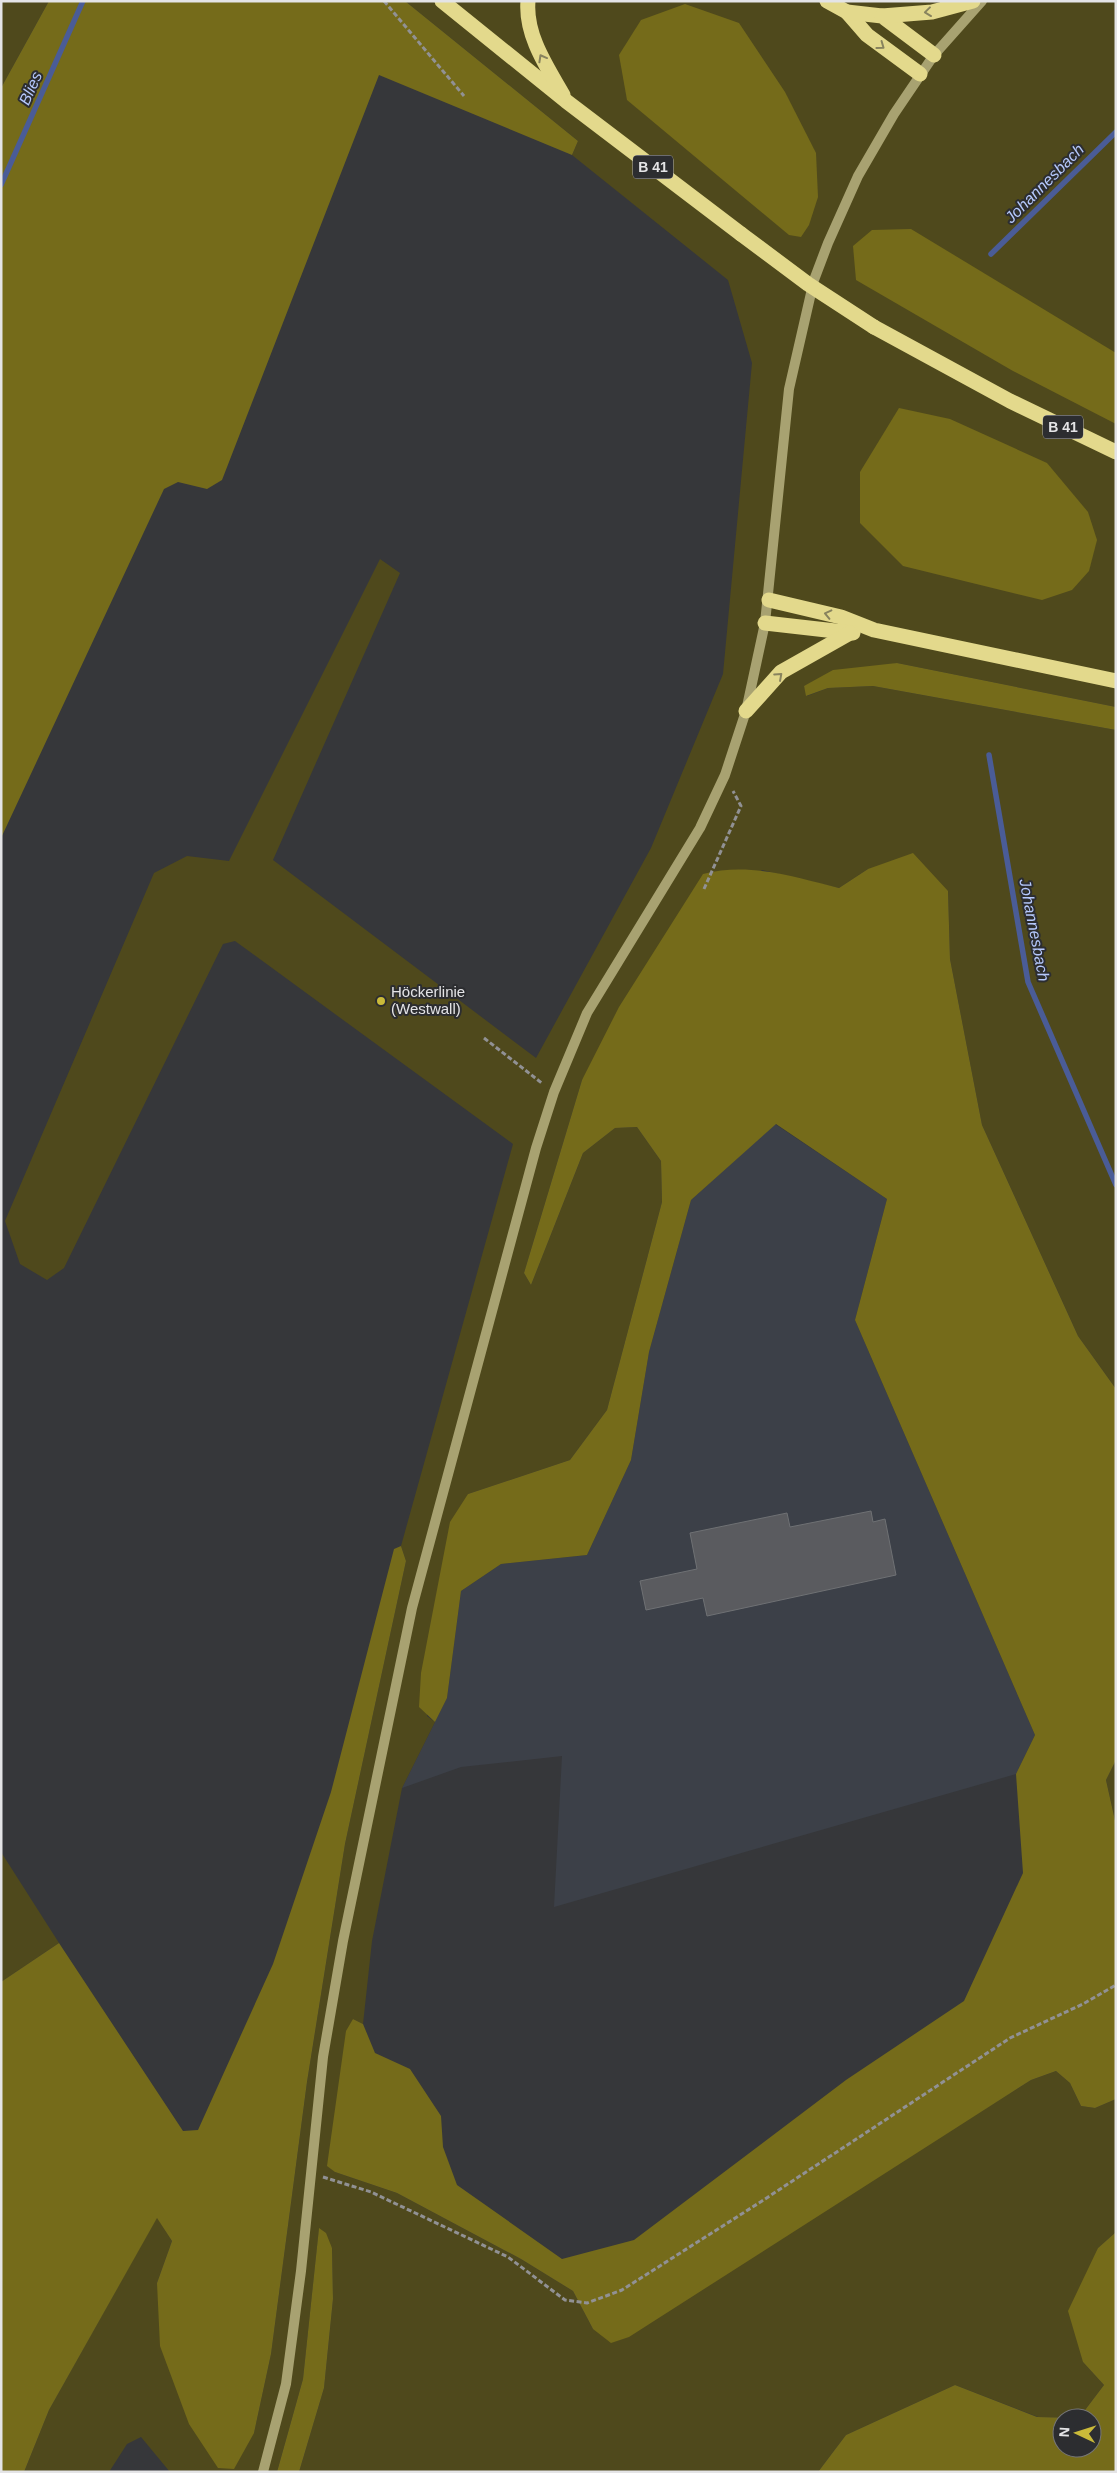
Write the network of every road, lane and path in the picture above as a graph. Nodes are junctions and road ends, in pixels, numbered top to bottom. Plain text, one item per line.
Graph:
1 (384, 1) edge
2 (442, 1) edge
3 (528, 1) edge
4 (827, 1) edge
5 (973, 1) edge
6 (982, 1) edge
7 (847, 12) junction
8 (882, 16) junction
9 (934, 55) junction
10 (920, 74) junction
11 (464, 96) dead end
12 (566, 101) junction
13 (1116, 452) edge
14 (768, 600) junction
15 (765, 624) junction
16 (874, 630) junction
17 (850, 633) junction
18 (1116, 682) edge
19 (746, 711) junction
20 (724, 774) junction
21 (704, 889) dead end
22 (484, 1038) dead end
23 (554, 1092) junction
24 (1116, 1985) edge
25 (310, 2172) junction
26 (263, 2472) edge

1 - 11 path
2 - 12 highway, B 41
12 -> 3 highway
4 - 7 highway
5 -> 8 highway
6 - 9 main road
7 - 8 highway
7 -> 10 highway
8 - 9 highway
9 - 10 main road
10 - 14 main road
12 - 13 highway, B 41, bridge
14 - 15 main road
16 -> 14 highway
15 - 17 highway
15 - 19 main road
16 - 17 highway
16 - 18 highway
19 -> 17 highway
19 - 20 main road
20 - 21 path
20 - 23 main road
22 - 23 path
23 - 25 main road
24 - 25 path
25 - 26 main road

